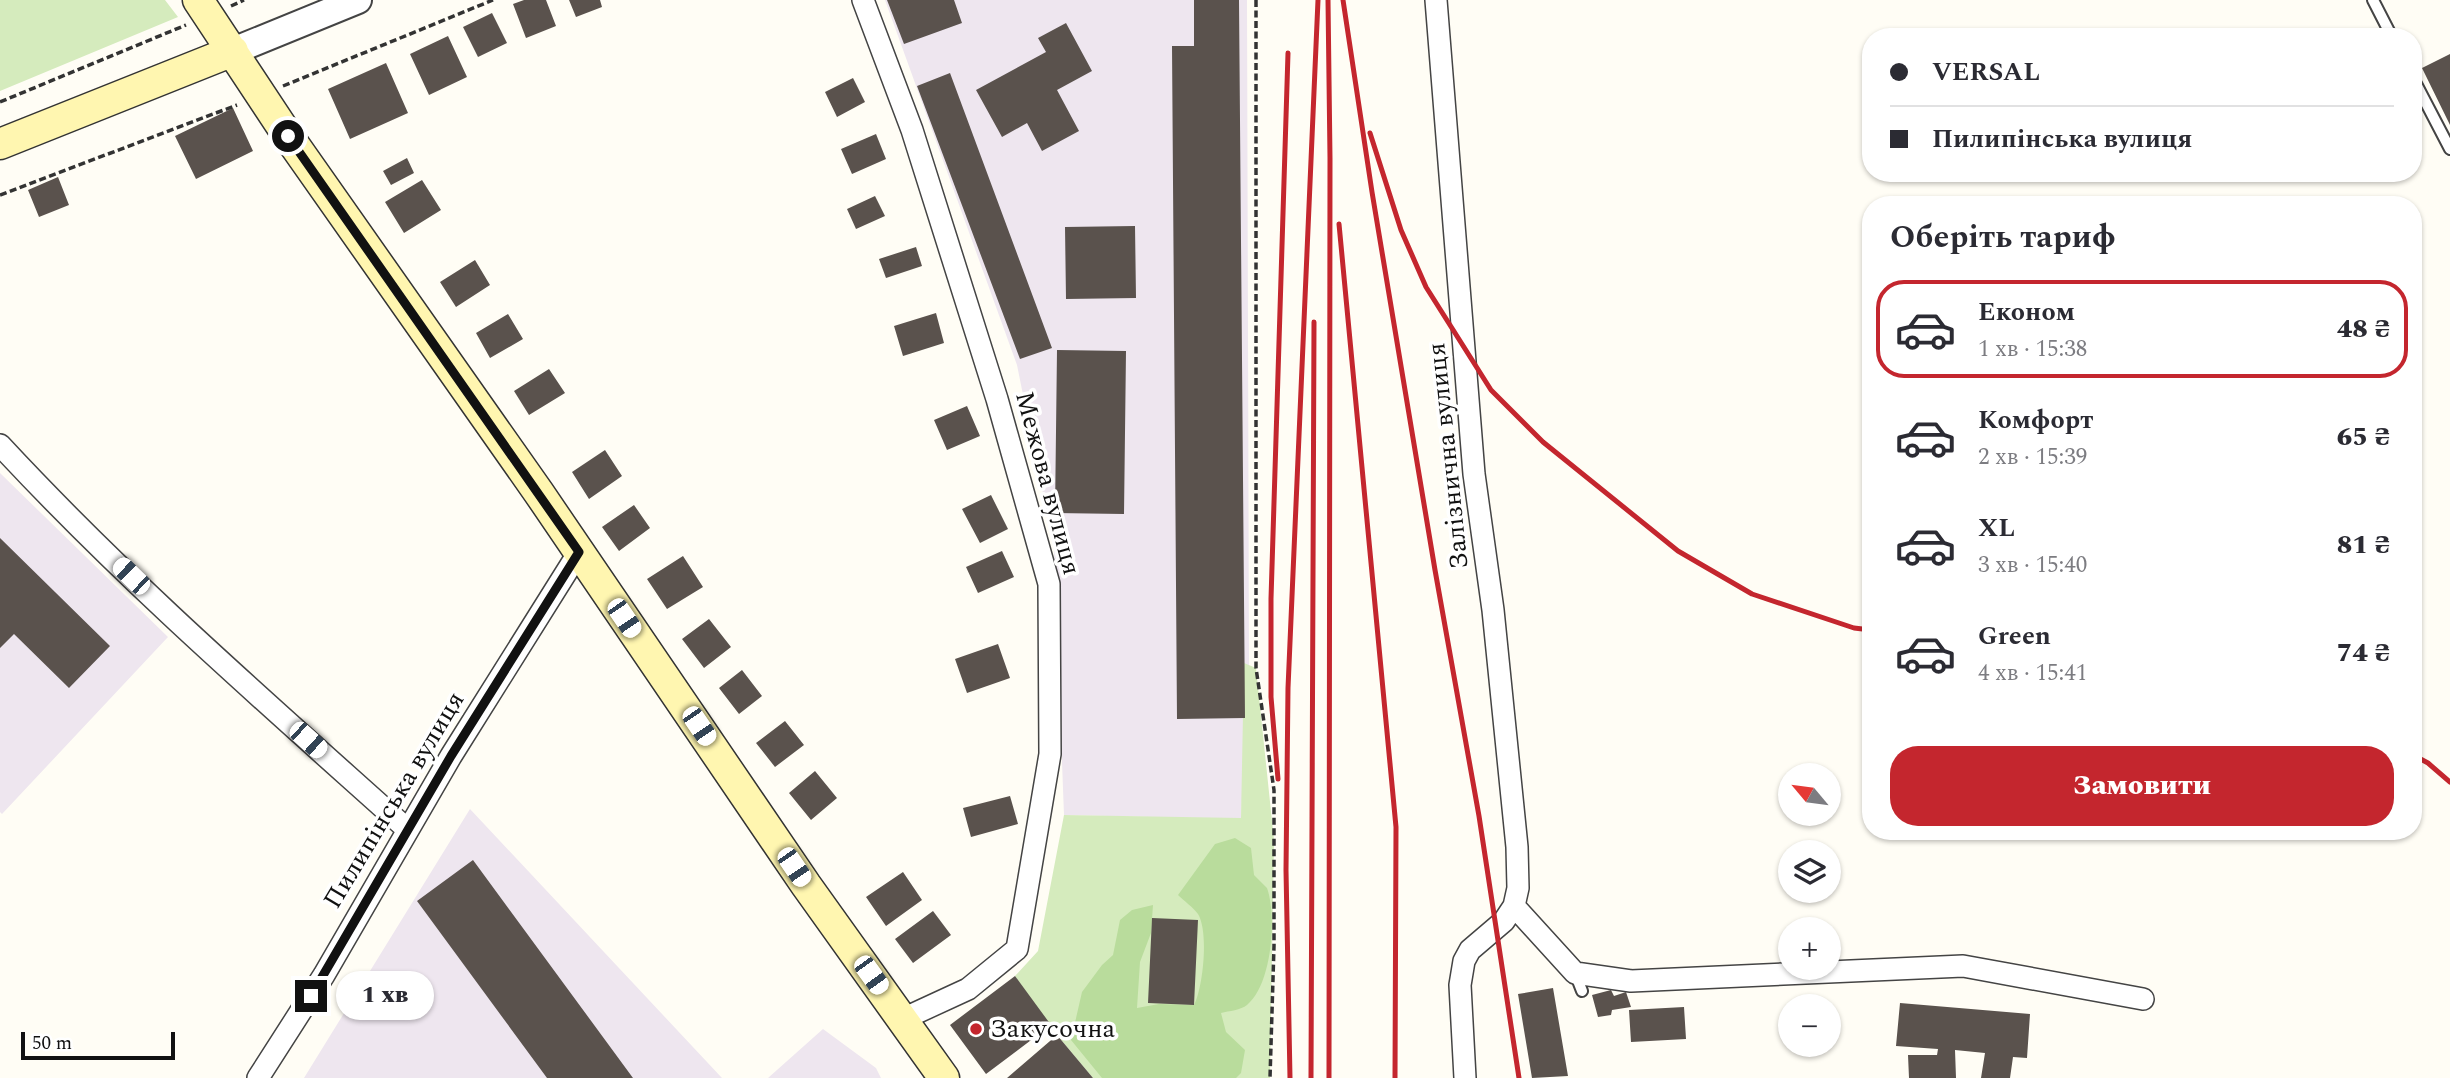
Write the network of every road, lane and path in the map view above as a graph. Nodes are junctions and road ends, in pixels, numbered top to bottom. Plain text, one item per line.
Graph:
1 (358, 0) edge
2 (493, 0) edge
3 (863, 0) edge
4 (1256, 0) edge
5 (1436, 0) edge
6 (2373, 0) edge
7 (204, 8) edge
8 (2387, 28) edge
9 (233, 51) junction
10 (262, 95) junction
11 (2422, 95) edge
12 (0, 102) edge
13 (0, 144) edge
14 (2450, 149) edge
15 (0, 195) edge
16 (0, 445) edge
17 (579, 552) junction
18 (408, 830) junction
19 (1514, 906) junction
20 (2143, 999) dead end
21 (904, 1019) junction
22 (258, 1078) edge
23 (944, 1078) edge
24 (1270, 1078) edge
25 (1465, 1078) edge

1 - 9 street
2 - 10 path
3 - 21 street, Межова вулиця
4 - 24 path
5 - 19 street, Залізнична вулиця
6 - 8 lane
7 - 9 main road
7 - 12 path
9 - 10 main road
9 - 13 main road
10 - 15 path
10 - 17 main road
11 - 14 lane
16 - 18 street
17 - 18 street, Пилипінська вулиця
17 - 21 main road
18 - 22 street, Пилипінська вулиця
19 - 20 street
19 - 25 street
21 - 23 main road

